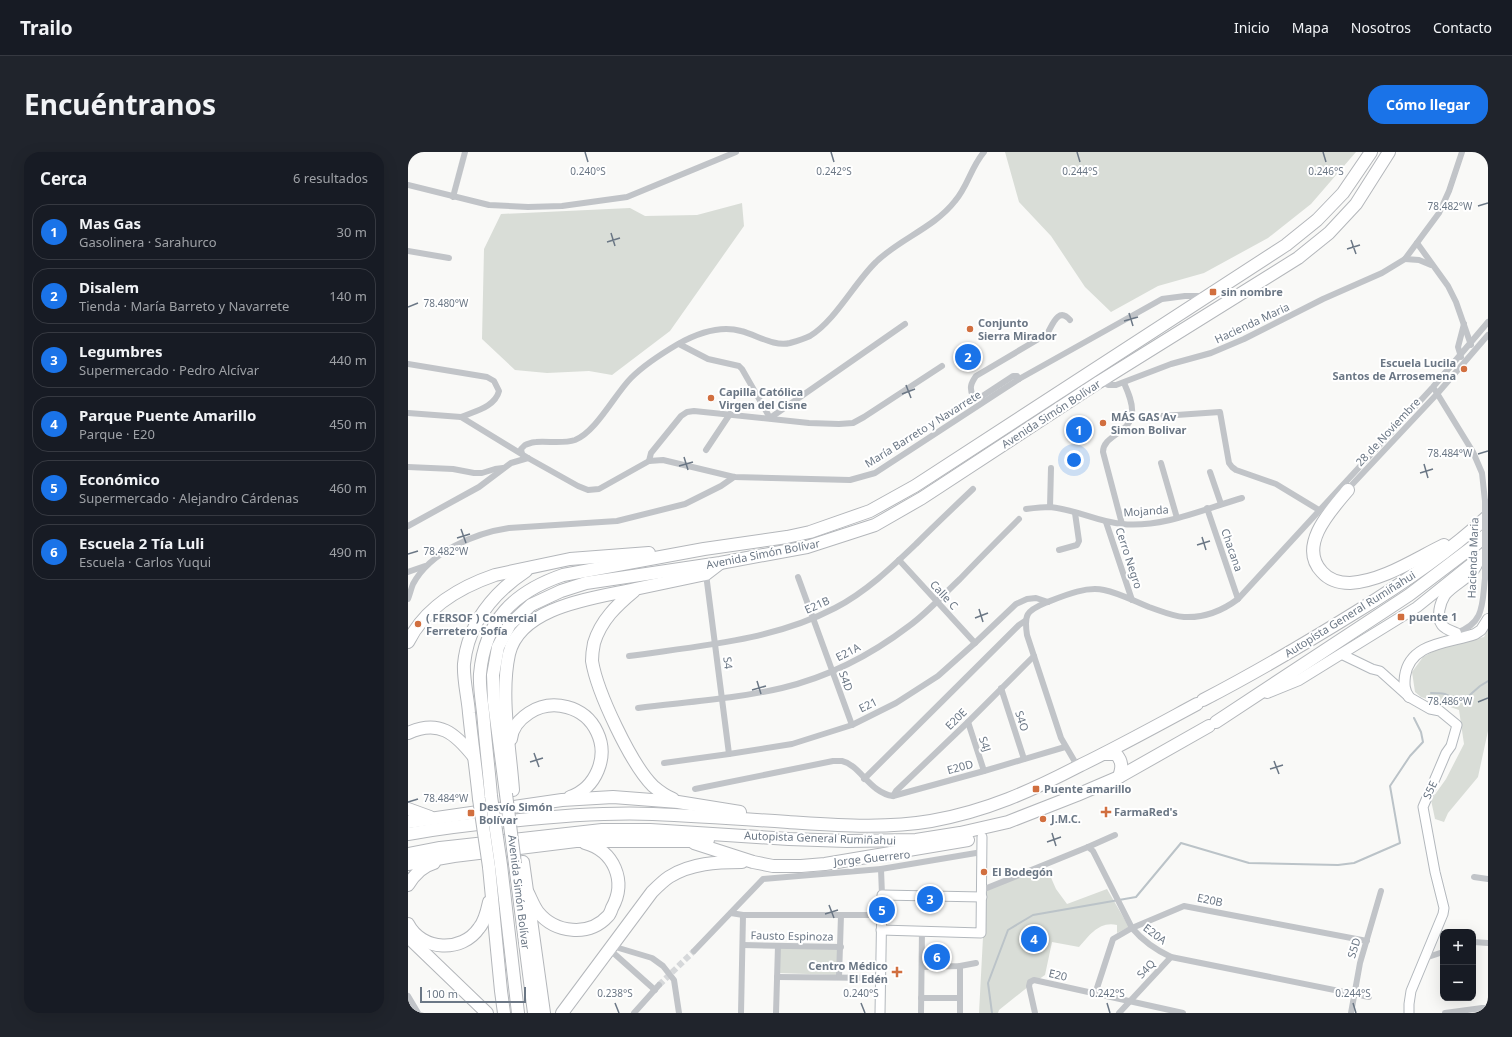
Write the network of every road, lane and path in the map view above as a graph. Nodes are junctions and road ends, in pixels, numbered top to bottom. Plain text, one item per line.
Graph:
1 (465, 152) edge
2 (736, 152) edge
3 (984, 152) edge
4 (1371, 152) edge
5 (1390, 152) edge
6 (1462, 152) edge
7 (410, 187) edge
8 (453, 197) junction
9 (1417, 243) junction
10 (408, 251) edge
11 (449, 258) dead end
12 (1405, 258) junction
13 (1433, 266) junction
14 (1207, 296) junction
15 (1070, 320) dead end
16 (1488, 322) edge
17 (905, 324) dead end
18 (1464, 324) junction
19 (1488, 334) edge
20 (1470, 343) junction
21 (679, 344) junction
22 (1473, 352) junction
23 (1460, 355) junction
24 (1464, 361) junction
25 (408, 364) edge
26 (942, 366) dead end
27 (1019, 379) junction
28 (1101, 381) junction
29 (1124, 383) junction
30 (1434, 387) junction
31 (1437, 394) junction
32 (408, 413) edge
33 (730, 414) junction
34 (1162, 416) dead end
35 (461, 417) junction
36 (770, 418) junction
37 (706, 450) dead end
38 (522, 454) junction
39 (528, 458) junction
40 (649, 461) junction
41 (1161, 463) dead end
42 (408, 467) edge
43 (503, 468) junction
44 (1051, 468) dead end
45 (1210, 472) dead end
46 (734, 477) junction
47 (973, 489) dead end
48 (1348, 490) junction
49 (1242, 498) dead end
50 (1329, 501) junction
51 (1221, 504) junction
52 (1050, 507) junction
53 (1207, 508) junction
54 (1026, 509) dead end
55 (1320, 510) junction
56 (1075, 513) junction
57 (1488, 516) edge
58 (1177, 518) junction
59 (1019, 519) dead end
60 (1106, 522) junction
61 (1122, 524) junction
62 (408, 525) edge
63 (1470, 532) junction
64 (1488, 533) edge
65 (704, 549) junction
66 (1059, 550) dead end
67 (1488, 550) edge
68 (1479, 558) junction
69 (899, 560) junction
70 (720, 562) junction
71 (428, 566) junction
72 (534, 566) junction
73 (408, 572) edge
74 (706, 574) junction
75 (798, 577) dead end
76 (636, 589) junction
77 (408, 599) edge
78 (1238, 599) junction
79 (1132, 600) junction
80 (936, 602) junction
81 (1048, 602) junction
82 (813, 619) junction
83 (1488, 619) edge
84 (1025, 621) junction
85 (1456, 632) junction
86 (408, 642) edge
87 (975, 643) junction
88 (716, 644) junction
89 (1302, 645) junction
90 (1341, 654) junction
91 (629, 656) dead end
92 (1034, 656) junction
93 (1311, 660) junction
94 (832, 671) junction
95 (1001, 688) junction
96 (1399, 688) junction
97 (1409, 697) junction
98 (722, 698) junction
99 (1249, 700) junction
100 (638, 708) dead end
101 (968, 722) junction
102 (852, 725) junction
103 (408, 733) edge
104 (1065, 747) junction
105 (510, 750) junction
106 (729, 754) junction
107 (1104, 754) junction
108 (474, 757) junction
109 (1024, 759) junction
110 (664, 763) dead end
111 (1078, 767) junction
112 (984, 771) junction
113 (1119, 777) junction
114 (864, 779) junction
115 (695, 789) dead end
116 (510, 794) junction
117 (893, 796) junction
118 (562, 800) junction
119 (678, 802) junction
120 (408, 809) edge
121 (433, 818) junction
122 (753, 819) junction
123 (408, 822) edge
124 (997, 826) junction
125 (408, 834) edge
126 (1114, 835) dead end
127 (750, 837) junction
128 (982, 837) junction
129 (576, 841) junction
130 (689, 841) junction
131 (1088, 847) junction
132 (982, 852) junction
133 (408, 854) edge
134 (454, 856) junction
135 (753, 862) junction
136 (519, 863) junction
137 (408, 864) edge
138 (495, 866) junction
139 (881, 869) junction
140 (1474, 877) dead end
141 (1488, 879) edge
142 (408, 885) edge
143 (1381, 891) dead end
144 (491, 893) junction
145 (528, 893) junction
146 (982, 894) junction
147 (882, 895) junction
148 (731, 913) junction
149 (743, 915) junction
150 (841, 915) junction
151 (882, 915) junction
152 (408, 924) edge
153 (1131, 927) junction
154 (882, 930) junction
155 (922, 930) junction
156 (408, 937) edge
157 (1367, 942) junction
158 (1476, 942) edge
159 (1488, 943) edge
160 (743, 945) junction
161 (778, 946) junction
162 (611, 947) junction
163 (840, 947) junction
164 (694, 951) tunnel mouth
165 (1440, 953) edge
166 (1171, 957) junction
167 (1425, 958) junction
168 (976, 963) dead end
169 (960, 966) junction
170 (922, 967) junction
171 (777, 977) junction
172 (839, 977) junction
173 (881, 978) junction
174 (659, 985) tunnel mouth
175 (654, 990) junction
176 (1095, 994) junction
177 (1354, 994) junction
178 (408, 997) edge
179 (1370, 997) dead end
180 (922, 998) junction
181 (960, 998) junction
182 (1129, 1001) junction
183 (1488, 1008) edge
184 (418, 1013) edge
185 (486, 1013) edge
186 (504, 1013) edge
187 (518, 1013) edge
188 (534, 1013) edge
189 (544, 1013) edge
190 (562, 1013) edge
191 (634, 1013) edge
192 (679, 1013) edge
193 (741, 1013) edge
194 (776, 1013) edge
195 (880, 1013) edge
196 (921, 1013) edge
197 (960, 1013) edge
198 (1035, 1013) edge
199 (1120, 1013) edge
200 (1184, 1013) edge
201 (1351, 1013) edge
202 (1410, 1013) edge
203 (1445, 1013) edge

1 - 8 street
2 - 8 street
3 - 21 street
4 - 14 highway, Avenida Simón Bolívar
5 - 28 highway, Avenida Simón Bolívar
6 - 9 street, Hacienda Maria
7 - 8 street
9 - 12 street, Hacienda Maria
9 - 13 street
10 - 11 street
12 - 13 street
12 - 29 street, Hacienda Maria
13 - 18 street
14 - 27 street, María Barreto y Navarrete
14 - 65 highway, Avenida Simón Bolívar
15 - 27 street
16 - 20 street
17 - 36 street
18 - 20 street
18 - 23 street
19 - 22 street, 28 de Noviembre
20 - 22 street
20 - 23 street
21 - 36 street
21 - 38 street
22 - 24 street, 28 de Noviembre
23 - 24 street
23 - 30 street
24 - 31 street, 28 de Noviembre
25 - 35 street
26 - 36 street
27 - 46 street, María Barreto y Navarrete
28 - 29 street, Hacienda Maria
28 - 70 highway, Avenida Simón Bolívar
29 - 61 street
30 - 31 street, Hacienda Maria
30 - 50 street
31 - 48 street, 28 de Noviembre
31 - 85 street, Hacienda Maria, bridge
32 - 35 street
33 - 36 street
33 - 37 street
33 - 40 street
34 - 55 street
35 - 38 street
38 - 39 street
39 - 40 street
39 - 43 street
40 - 46 street, María Barreto y Navarrete
41 - 58 street
42 - 43 street
43 - 62 street
44 - 52 street
45 - 51 street
46 - 71 street
47 - 69 street, E21B
48 - 50 street, 28 de Noviembre
48 - 63 highway
49 - 51 street, Mojanda
50 - 55 street
51 - 53 street, Mojanda
52 - 54 street, Mojanda
52 - 56 street, Mojanda
53 - 58 street, Mojanda
53 - 78 street, Chacana
55 - 78 street
56 - 60 street, Mojanda
56 - 66 street
57 - 63 highway, Autopista General Rumiñahui
58 - 61 street, Mojanda
59 - 80 street, E21A
60 - 61 street, Mojanda
60 - 79 street, Cerro Negro
63 - 89 highway, Autopista General Rumiñahui
64 - 93 highway, Autopista General Rumiñahui
65 - 72 highway
65 - 138 highway, Avenida Simón Bolívar, bridge
67 - 68 main road
68 - 85 main road
68 - 90 main road
69 - 80 street, Calle C
69 - 82 street, E21B
70 - 74 highway
70 - 116 highway, Avenida Simón Bolívar
71 - 73 street
71 - 77 street
72 - 86 highway
72 - 108 highway
74 - 76 highway
74 - 88 street, S4
75 - 82 street, S4D
76 - 105 highway
76 - 119 highway
78 - 79 street
79 - 81 street
80 - 87 street, Calle C
80 - 94 street, E21A
81 - 84 street
81 - 87 street, E21
82 - 88 street, E21B
82 - 94 street, S4D
83 - 97 main road
84 - 92 street
84 - 114 street
85 - 96 main road
87 - 102 street, E21
88 - 91 street, E21B
88 - 98 street, S4
89 - 93 highway
89 - 107 highway, Autopista General Rumiñahui
90 - 96 street, S5E
90 - 99 main road
92 - 95 street, E20E
92 - 104 street
93 - 99 highway, Autopista General Rumiñahui
94 - 98 street, E21A
94 - 102 street, S4D
95 - 101 street, E20E
95 - 109 street, S4O
96 - 97 street, S5E
97 - 167 street, S5E
98 - 100 street, E21A
98 - 106 street, S4
99 - 113 highway, Autopista General Rumiñahui
101 - 112 street, S4J
101 - 117 street, E20E
102 - 106 street, E21
103 - 108 highway
104 - 109 street, E20D
104 - 111 street
105 - 116 highway
105 - 118 highway
106 - 110 street, E21
107 - 111 highway, Autopista General Rumiñahui
107 - 113 highway
108 - 138 highway, bridge
109 - 112 street, E20D
111 - 122 highway, Autopista General Rumiñahui
112 - 117 street, E20D
113 - 124 highway, Autopista General Rumiñahui
114 - 115 street
114 - 117 street
116 - 136 highway
118 - 119 highway
118 - 121 highway
119 - 122 highway
120 - 121 highway
121 - 123 highway
122 - 125 highway, Autopista General Rumiñahui
124 - 127 highway, Autopista General Rumiñahui
124 - 128 highway
126 - 131 street
127 - 130 highway
127 - 133 highway, Autopista General Rumiñahui
128 - 132 street
128 - 135 highway
129 - 130 highway
129 - 134 highway
129 - 145 highway
130 - 135 highway
131 - 146 street
131 - 153 street, E20A
132 - 139 street, Jorge Guerrero
132 - 146 street
134 - 137 highway
134 - 142 highway
135 - 162 highway
136 - 145 highway
136 - 188 highway, Avenida Simón Bolívar
138 - 144 highway
138 - 187 highway, Avenida Simón Bolívar
139 - 147 street
139 - 148 street, Jorge Guerrero
140 - 141 street
143 - 157 street, S5D
144 - 152 highway
144 - 186 highway
145 - 189 highway
146 - 147 street
146 - 155 street
147 - 151 street
148 - 149 street
148 - 164 street
149 - 150 street
149 - 160 street
150 - 151 street
150 - 163 street
151 - 154 street
153 - 157 street, E20B
153 - 166 street, E20A
153 - 176 street, E20B
154 - 155 street
154 - 173 street
155 - 170 street
156 - 185 highway
157 - 177 street, S5D
158 - 159 street
160 - 161 street, Fausto Espinoza
160 - 193 street
161 - 163 street, Fausto Espinoza
161 - 171 street
162 - 175 street
162 - 190 highway
162 - 192 street
163 - 172 street
165 - 167 street
166 - 177 street, E20A
166 - 182 street, S4Q
167 - 202 street, S5E
168 - 169 street
169 - 170 street
169 - 181 street
170 - 180 street
171 - 172 street
171 - 194 street
172 - 173 street
173 - 195 street
174 - 175 street
175 - 191 street
176 - 182 street, E20
176 - 198 street, E20
177 - 179 street, E20A
177 - 201 street, S5D
178 - 184 street
180 - 181 street
180 - 196 street
181 - 197 street
182 - 199 street, S4Q
182 - 200 street, E20
183 - 203 street

